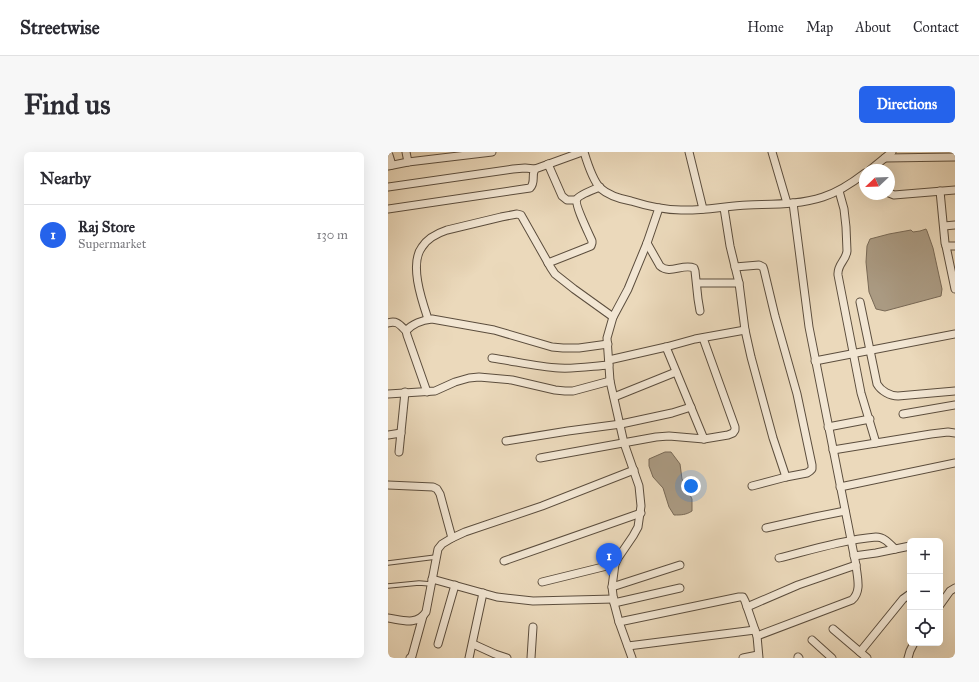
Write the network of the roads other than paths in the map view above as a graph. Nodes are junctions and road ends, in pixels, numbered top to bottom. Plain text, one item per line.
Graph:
1 (388, 152) edge
2 (406, 152) edge
3 (492, 152) edge
4 (583, 152) edge
5 (689, 152) edge
6 (772, 152) edge
7 (889, 154) edge
8 (449, 155) edge
9 (955, 157) edge
10 (408, 162) junction
11 (548, 164) junction
12 (882, 164) edge
13 (390, 165) edge
14 (535, 169) junction
15 (859, 177) edge
16 (388, 187) edge
17 (600, 187) junction
18 (955, 190) edge
19 (839, 191) junction
20 (940, 191) junction
21 (895, 195) edge
22 (576, 200) junction
23 (790, 203) junction
24 (658, 208) junction
25 (724, 208) junction
26 (388, 209) edge
27 (703, 209) junction
28 (955, 225) edge
29 (944, 226) junction
30 (647, 243) junction
31 (946, 246) junction
32 (955, 246) edge
33 (548, 263) junction
34 (735, 267) junction
35 (954, 279) edge
36 (697, 283) junction
37 (739, 283) junction
38 (955, 289) edge
39 (860, 302) dead end
40 (700, 311) dead end
41 (613, 317) junction
42 (428, 319) junction
43 (388, 323) edge
44 (745, 330) junction
45 (406, 331) junction
46 (955, 334) edge
47 (703, 338) junction
48 (608, 344) junction
49 (666, 347) junction
50 (870, 351) junction
51 (854, 354) junction
52 (492, 358) dead end
53 (815, 361) junction
54 (609, 362) junction
55 (676, 372) junction
56 (610, 381) junction
57 (955, 391) edge
58 (405, 392) junction
59 (427, 392) junction
60 (388, 394) edge
61 (614, 397) junction
62 (955, 405) edge
63 (691, 407) junction
64 (903, 414) dead end
65 (870, 420) junction
66 (621, 424) junction
67 (828, 427) junction
68 (401, 433) junction
69 (955, 433) edge
70 (388, 435) edge
71 (704, 439) junction
72 (506, 441) dead end
73 (624, 443) junction
74 (876, 443) junction
75 (833, 450) junction
76 (399, 452) dead end
77 (540, 458) dead end
78 (955, 463) edge
79 (634, 470) junction
80 (786, 477) junction
81 (388, 485) edge
82 (752, 486) dead end
83 (840, 487) junction
84 (845, 511) junction
85 (641, 513) junction
86 (766, 528) dead end
87 (452, 538) junction
88 (851, 540) junction
89 (907, 547) edge
90 (895, 549) junction
91 (854, 556) junction
92 (436, 557) junction
93 (779, 558) dead end
94 (504, 561) dead end
95 (388, 563) edge
96 (615, 564) junction
97 (680, 565) dead end
98 (856, 565) junction
99 (431, 581) junction
100 (542, 582) dead end
101 (455, 585) junction
102 (388, 586) edge
103 (612, 587) junction
104 (680, 588) dead end
105 (953, 591) edge
106 (483, 593) junction
107 (907, 596) edge
108 (614, 601) junction
109 (943, 602) edge
110 (747, 607) junction
111 (423, 616) junction
112 (388, 618) edge
113 (619, 622) junction
114 (533, 627) dead end
115 (833, 629) dead end
116 (756, 633) junction
117 (812, 640) dead end
118 (438, 644) dead end
119 (473, 644) junction
120 (628, 646) junction
121 (912, 646) edge
122 (860, 652) junction
123 (759, 657) edge
124 (410, 658) edge
125 (470, 658) edge
126 (506, 658) edge
127 (531, 658) edge
128 (632, 658) edge
129 (743, 658) edge
130 (832, 658) edge
131 (867, 658) edge
132 (908, 658) edge

1 - 13 street
2 - 10 street
3 - 8 street
4 - 11 street
4 - 17 street
5 - 27 street
6 - 23 street
7 - 9 street
7 - 12 street
8 - 10 street
10 - 13 street
11 - 14 street
11 - 22 street
14 - 16 street
14 - 26 street
15 - 19 street
17 - 22 street
17 - 24 street
18 - 20 street
19 - 23 street
19 - 51 street
20 - 21 street
20 - 29 street
22 - 33 street
23 - 25 street
23 - 53 street
24 - 27 street
24 - 30 street
25 - 27 street
25 - 34 street
28 - 29 street
29 - 31 street
30 - 36 street
30 - 41 street
31 - 32 street
31 - 35 street
33 - 41 street
33 - 42 street
34 - 37 street
34 - 80 street
35 - 38 street
36 - 37 street
36 - 40 street
37 - 44 street
39 - 50 street
41 - 48 street
42 - 45 street
42 - 48 street
43 - 45 street
44 - 47 street
44 - 80 street
45 - 59 street
46 - 50 street
47 - 49 street
47 - 71 street
48 - 54 street
49 - 54 street
49 - 55 street
50 - 51 street
50 - 57 street
51 - 53 street
51 - 65 street
52 - 54 street
53 - 67 street
54 - 56 street
55 - 61 street
55 - 63 street
56 - 59 street
56 - 61 street
58 - 59 street
58 - 60 street
58 - 68 street
61 - 66 street
62 - 64 street
63 - 66 street
63 - 71 street
65 - 67 street
65 - 74 street
66 - 72 street
66 - 73 street
67 - 75 street
68 - 70 street
68 - 76 street
69 - 74 street
71 - 73 street
73 - 77 street
73 - 79 street
74 - 75 street
75 - 83 street
78 - 83 street
79 - 85 street
79 - 87 street
80 - 82 street
81 - 87 street
83 - 84 street
84 - 86 street
84 - 88 street
85 - 94 street
85 - 96 street
87 - 92 street
88 - 90 street
88 - 91 street
88 - 93 street
89 - 90 street
90 - 91 street
91 - 98 street
92 - 95 lane
92 - 99 street
96 - 100 street
96 - 103 street
97 - 103 street
98 - 110 street
98 - 116 street
99 - 101 street
99 - 102 lane
99 - 111 street
101 - 106 street
101 - 118 street
103 - 108 street
104 - 108 street
105 - 109 street
106 - 108 street
106 - 119 street
107 - 122 street
108 - 113 street
110 - 113 street
110 - 116 street
111 - 112 street
111 - 124 street
113 - 120 street
114 - 127 street
115 - 122 street
116 - 120 street
116 - 123 street
117 - 130 street
119 - 125 street
119 - 126 street
120 - 128 street
121 - 132 street
122 - 131 street
123 - 129 street

